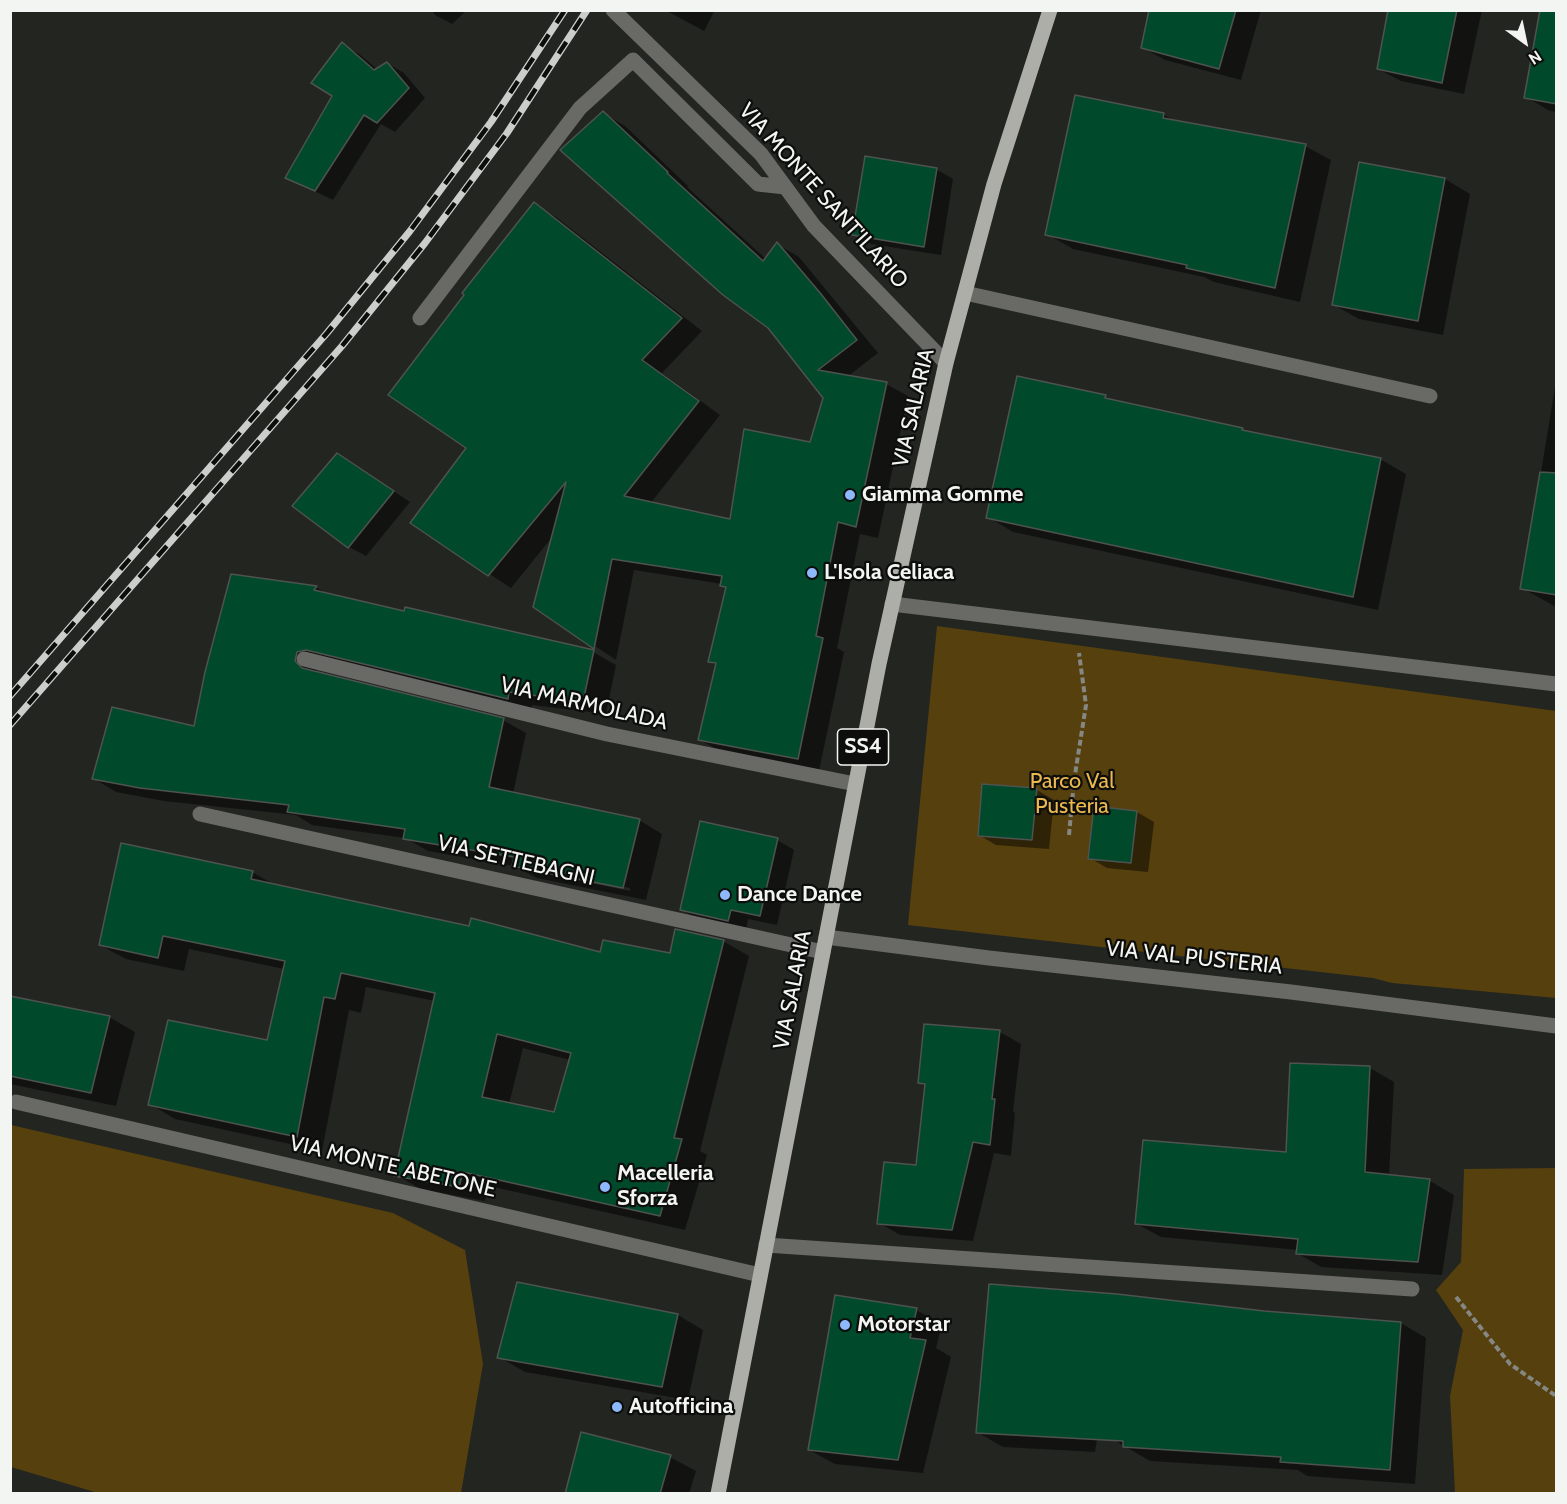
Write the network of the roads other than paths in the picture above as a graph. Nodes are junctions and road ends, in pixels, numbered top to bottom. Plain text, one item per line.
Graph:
1 (613, 10) edge
2 (1050, 10) edge
3 (785, 187) junction
4 (965, 293) junction
5 (420, 318) dead end
6 (946, 363) junction
7 (1430, 396) dead end
8 (892, 604) junction
9 (304, 659) dead end
10 (1557, 684) edge
11 (855, 784) junction
12 (200, 814) dead end
13 (826, 937) junction
14 (823, 952) junction
15 (1557, 1026) edge
16 (16, 1102) dead end
17 (766, 1245) junction
18 (760, 1275) junction
19 (1412, 1289) dead end
20 (717, 1494) edge

1 - 3 street, VIA MONTE SANT'ILARIO
2 - 4 main road, VIA SALARIA / SS4
3 - 5 street
3 - 6 street, VIA MONTE SANT'ILARIO
4 - 6 main road, VIA SALARIA / SS4
4 - 7 street
6 - 8 main road, VIA SALARIA / SS4
8 - 10 street
8 - 11 main road, VIA SALARIA / SS4
9 - 11 street, VIA MARMOLADA
11 - 13 main road, VIA SALARIA / SS4
12 - 14 street, VIA SETTEBAGNI
13 - 14 main road, VIA SALARIA / SS4
13 - 15 street, VIA VAL PUSTERIA
14 - 17 main road, VIA SALARIA / SS4
16 - 18 street, VIA MONTE ABETONE
17 - 18 main road, VIA SALARIA / SS4
17 - 19 street
18 - 20 main road, VIA SALARIA / SS4

